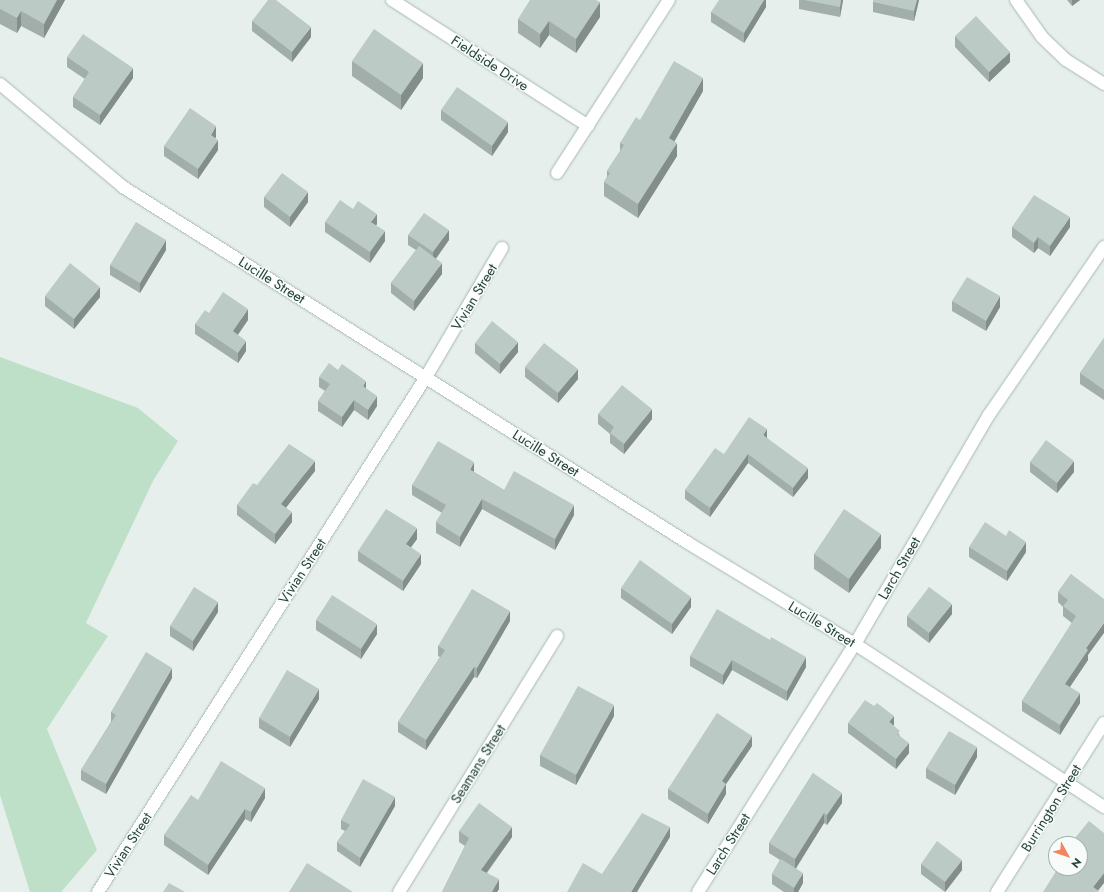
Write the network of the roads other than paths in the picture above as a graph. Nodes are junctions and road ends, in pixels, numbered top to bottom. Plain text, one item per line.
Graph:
1 (392, 0) edge
2 (669, 0) edge
3 (1016, 0) edge
4 (0, 84) edge
5 (1104, 84) edge
6 (588, 126) junction
7 (557, 173) dead end
8 (1104, 247) edge
9 (502, 248) dead end
10 (426, 377) junction
11 (557, 636) dead end
12 (855, 644) junction
13 (1104, 723) edge
14 (1066, 783) junction
15 (1104, 807) edge
16 (98, 892) edge
17 (398, 892) edge
18 (698, 892) edge
19 (997, 892) edge

1 - 6 street, Fieldside Drive
2 - 6 street
3 - 5 street
4 - 10 street, Lucille Street
6 - 7 street
8 - 12 street, Larch Street
9 - 10 street, Vivian Street
10 - 12 street, Lucille Street
10 - 16 street, Vivian Street
11 - 17 street, Seamans Street
12 - 14 street, Lucille Street
12 - 18 street, Larch Street
13 - 14 street, Burrington Street
14 - 15 street, Lucille Street
14 - 19 street, Burrington Street

